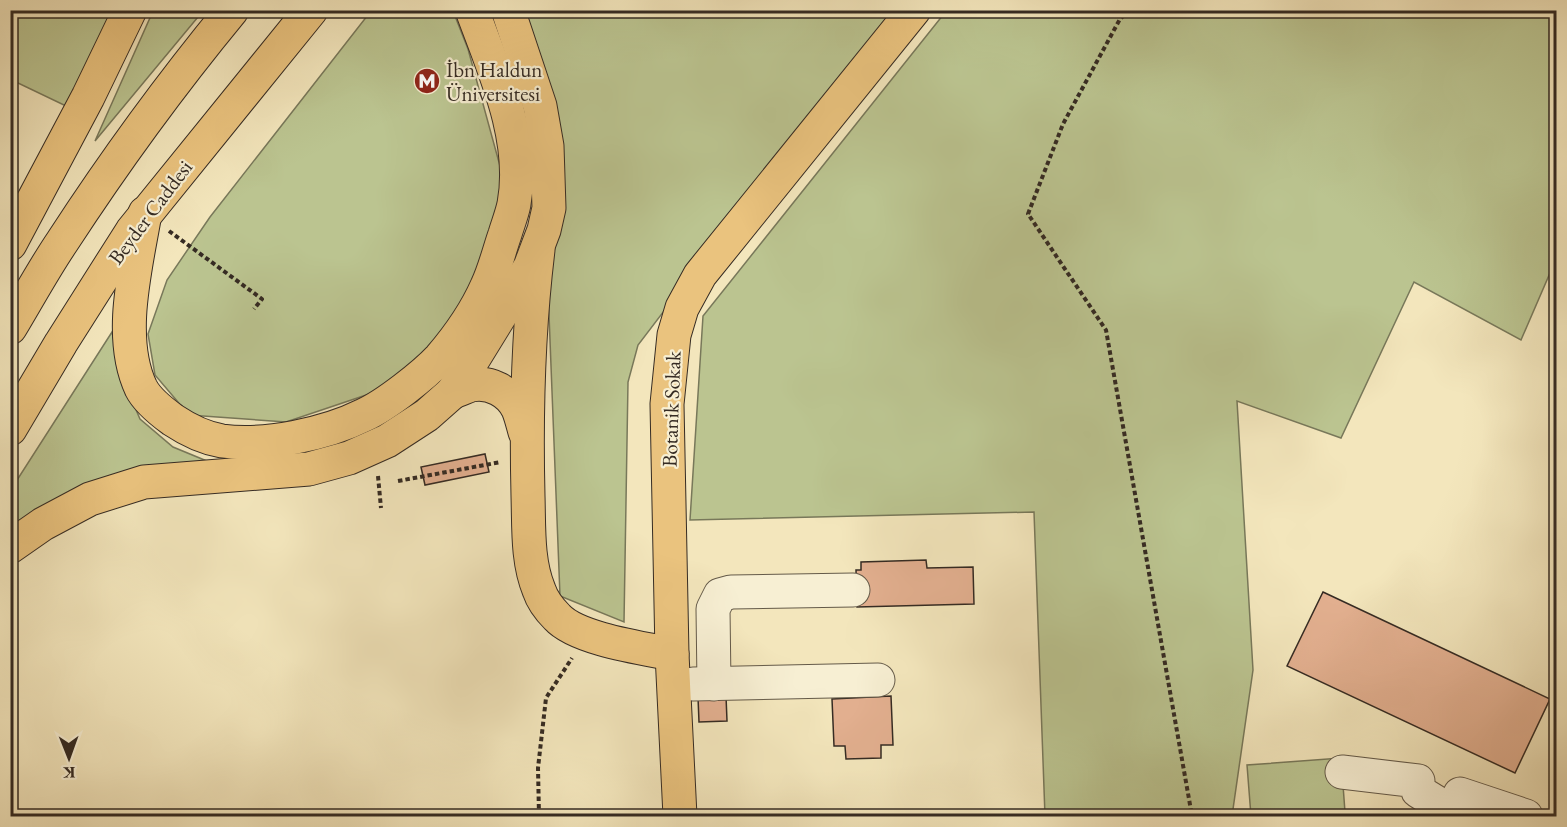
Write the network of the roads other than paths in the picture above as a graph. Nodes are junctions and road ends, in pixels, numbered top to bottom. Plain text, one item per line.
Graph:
1 (130, 10) edge
2 (232, 10) edge
3 (311, 10) edge
4 (472, 10) edge
5 (508, 10) edge
6 (914, 10) edge
7 (145, 213) junction
8 (10, 243) edge
9 (538, 245) junction
10 (10, 328) edge
11 (453, 392) junction
12 (10, 429) edge
13 (526, 439) junction
14 (10, 547) edge
15 (853, 590) dead end
16 (673, 670) junction
17 (878, 680) dead end
18 (714, 684) junction
19 (1342, 772) dead end
20 (1451, 814) edge
21 (680, 816) edge
22 (1526, 816) edge

1 - 8 main road
2 - 10 main road
3 - 7 main road, Beyder Caddesi
4 - 7 main road
5 - 9 main road
6 - 16 main road, Botanik Sokak
7 - 12 main road, Beyder Caddesi
9 - 11 main road
9 - 13 main road
11 - 13 main road
11 - 14 main road
13 - 16 main road
15 - 18 lane
16 - 18 lane
16 - 21 main road, Botanik Sokak
17 - 18 lane
19 - 20 lane
20 - 22 lane

